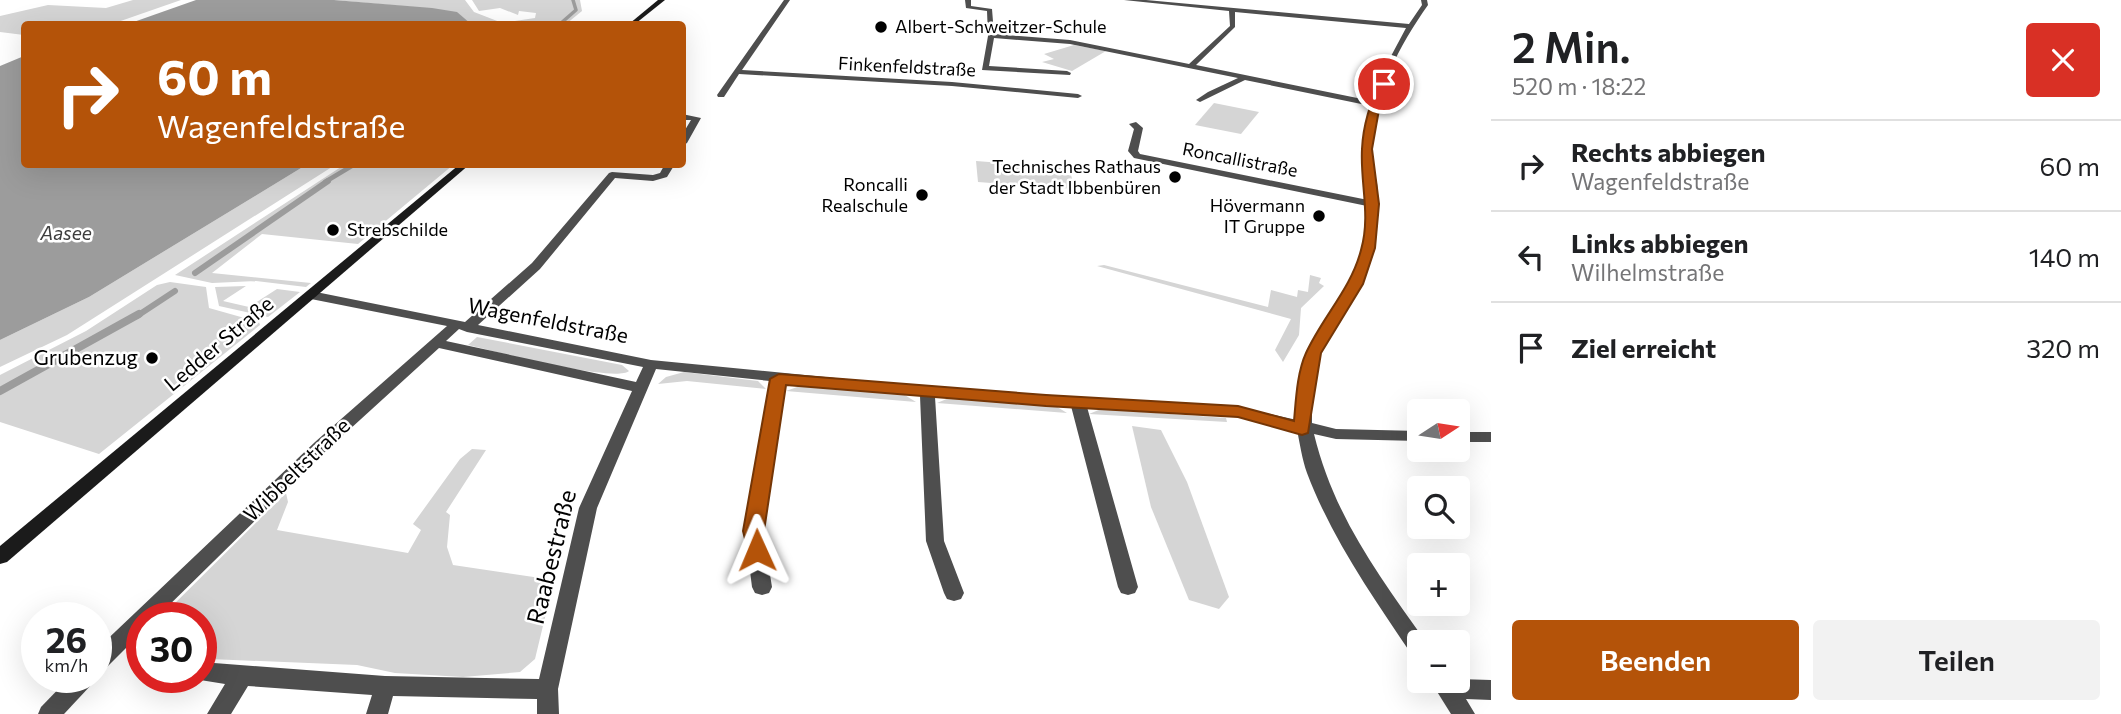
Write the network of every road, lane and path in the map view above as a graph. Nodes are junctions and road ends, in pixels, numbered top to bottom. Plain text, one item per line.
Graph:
1 (662, 0) edge
2 (787, 0) edge
3 (968, 0) edge
4 (1127, 0) edge
5 (1424, 0) edge
6 (1164, 2) edge
7 (1232, 10) junction
8 (636, 21) edge
9 (1408, 26) junction
10 (991, 36) junction
11 (1191, 66) junction
12 (734, 72) junction
13 (1067, 73) dead end
14 (1243, 78) junction
15 (721, 95) dead end
16 (1078, 96) dead end
17 (1200, 100) dead end
18 (1375, 104) junction
19 (686, 117) edge
20 (1133, 124) dead end
21 (686, 137) edge
22 (461, 168) edge
23 (668, 168) edge
24 (1373, 204) junction
25 (312, 295) junction
26 (461, 327) junction
27 (434, 343) junction
28 (651, 364) junction
29 (779, 379) junction
30 (640, 388) junction
31 (927, 392) junction
32 (1078, 403) junction
33 (1302, 429) junction
34 (1407, 436) edge
35 (1470, 437) edge
36 (1491, 437) edge
37 (0, 557) edge
38 (762, 587) dead end
39 (1128, 587) dead end
40 (954, 593) dead end
41 (160, 602) edge
42 (1407, 631) edge
43 (126, 635) edge
44 (112, 649) edge
45 (217, 674) edge
46 (243, 677) junction
47 (385, 686) junction
48 (1470, 687) edge
49 (547, 689) junction
50 (1491, 690) edge
51 (69, 693) edge
52 (1449, 693) edge
53 (49, 714) edge
54 (218, 714) edge
55 (377, 714) edge
56 (548, 714) edge
57 (1464, 714) edge

1 - 8 main road
2 - 12 street
3 - 10 street
4 - 6 street
5 - 9 street
6 - 7 street
7 - 9 street
7 - 11 street
9 - 18 street
10 - 11 street
10 - 13 street
11 - 14 street
12 - 15 street
12 - 16 street, Finkenfeldstraße
14 - 17 street
14 - 18 street
18 - 24 street
19 - 21 street
20 - 24 street, Roncallistraße
22 - 25 main road, Ledder Straße
23 - 26 street, Wibbeltstraße
24 - 33 street
25 - 26 street, Wagenfeldstraße
25 - 37 main road, Ledder Straße
26 - 27 street, Wibbeltstraße
26 - 28 street, Wagenfeldstraße
27 - 30 street
27 - 41 street, Wibbeltstraße
28 - 29 street, Wagenfeldstraße
28 - 30 street, Raabestraße
29 - 31 street, Wagenfeldstraße
29 - 38 street
30 - 49 street, Raabestraße
31 - 32 street, Wagenfeldstraße
31 - 40 street
32 - 33 street, Wagenfeldstraße
32 - 39 street
33 - 34 street, Wagenfeldstraße
33 - 42 street
35 - 36 street
43 - 44 street, Wibbeltstraße
45 - 46 street
46 - 47 street
46 - 54 street
47 - 49 street
47 - 55 street
48 - 50 street
49 - 56 street, Raabestraße
51 - 53 street
52 - 57 street

